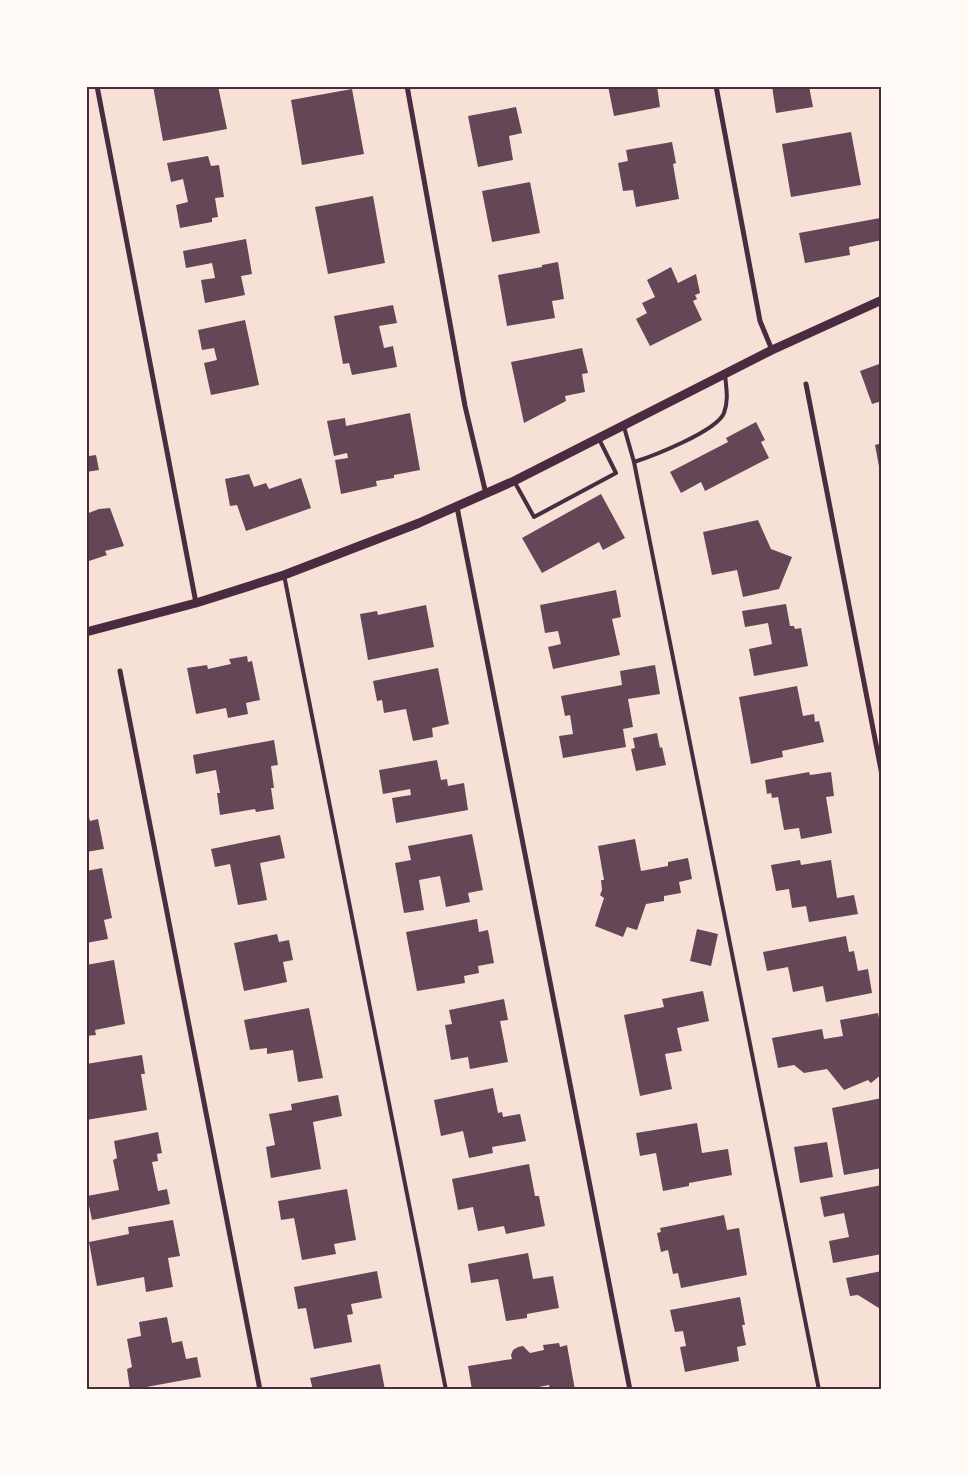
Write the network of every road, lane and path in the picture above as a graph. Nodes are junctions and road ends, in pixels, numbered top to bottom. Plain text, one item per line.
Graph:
1 (97, 86) edge
2 (407, 86) edge
3 (716, 86) edge
4 (882, 300) edge
5 (772, 350) junction
6 (725, 374) junction
7 (806, 384) dead end
8 (624, 426) junction
9 (599, 439) junction
10 (634, 462) junction
11 (514, 481) junction
12 (486, 494) junction
13 (457, 507) junction
14 (284, 575) junction
15 (196, 602) junction
16 (86, 632) edge
17 (120, 671) dead end
18 (882, 775) edge
19 (260, 1390) edge
20 (446, 1390) edge
21 (630, 1390) edge
22 (819, 1390) edge

1 - 15 street
2 - 12 street
3 - 5 street
4 - 5 street
5 - 6 street
6 - 8 street
6 - 10 lane
7 - 18 street
8 - 9 street
8 - 10 lane
9 - 11 street
9 - 11 lane
10 - 22 lane
11 - 12 street
12 - 13 street
13 - 14 street
13 - 21 street
14 - 15 street
14 - 20 lane
15 - 16 street
17 - 19 street

